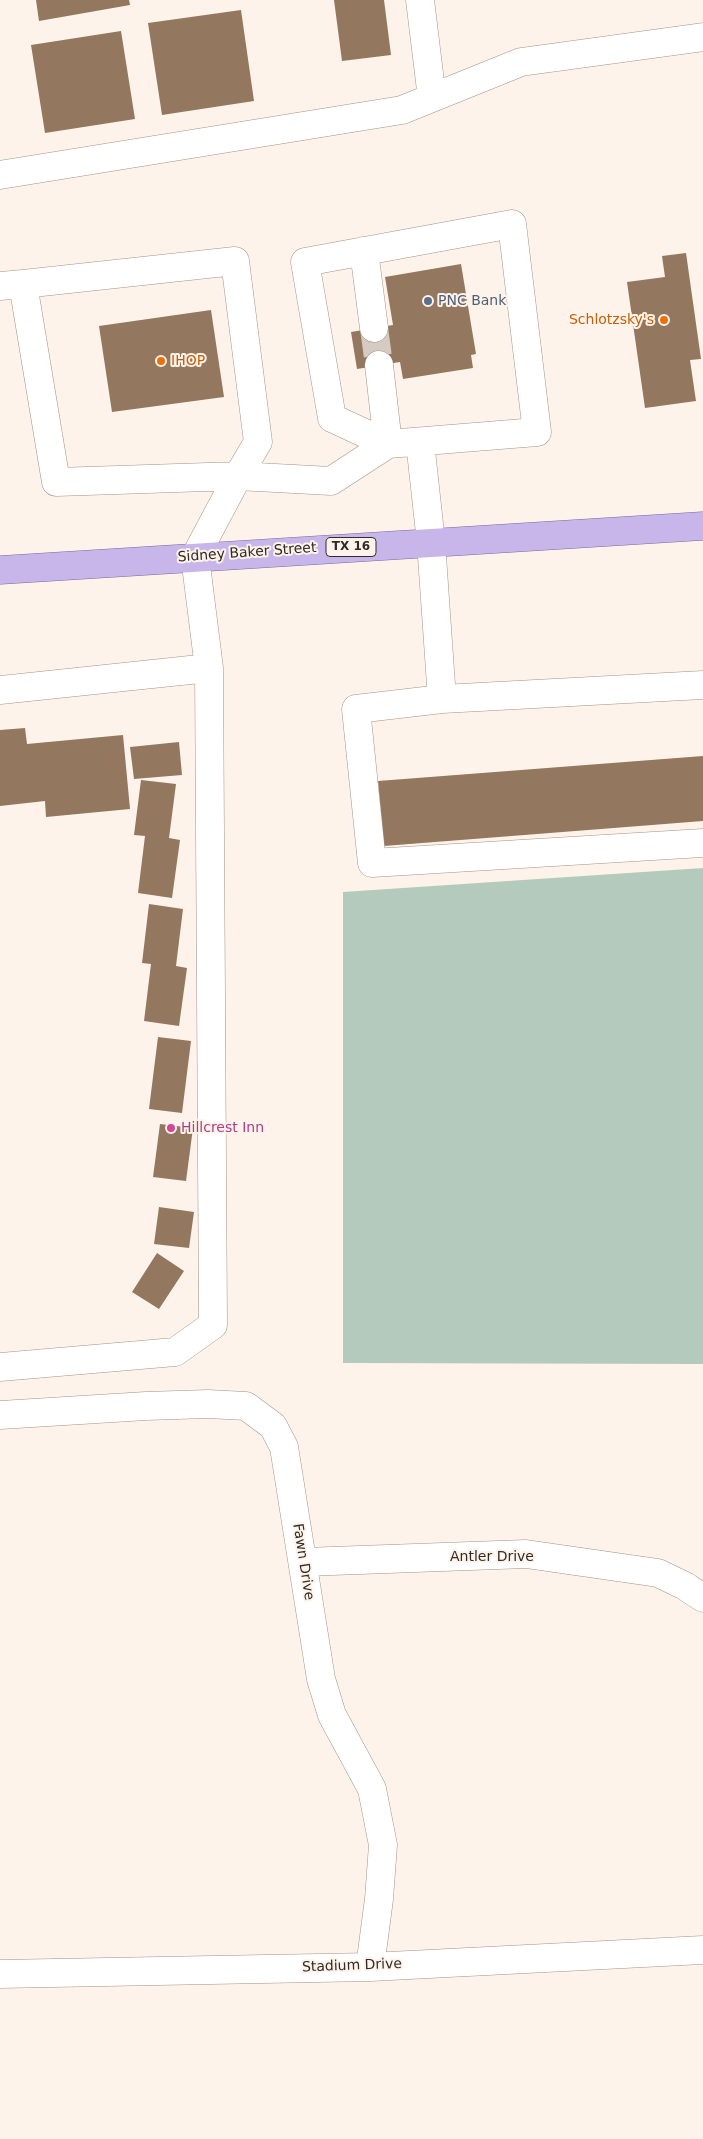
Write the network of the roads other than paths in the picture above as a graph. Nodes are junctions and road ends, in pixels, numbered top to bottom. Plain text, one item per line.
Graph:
1 (420, 0) edge
2 (703, 37) edge
3 (432, 98) junction
4 (1, 168) edge
5 (364, 252) junction
6 (12, 285) edge
7 (374, 328) tunnel mouth
8 (380, 365) tunnel mouth
9 (420, 442) junction
10 (388, 444) junction
11 (238, 476) junction
12 (703, 526) edge
13 (431, 542) junction
14 (195, 557) junction
15 (0, 570) edge
16 (210, 668) junction
17 (703, 685) edge
18 (0, 690) edge
19 (442, 699) junction
20 (703, 843) edge
21 (0, 1367) edge
22 (0, 1415) edge
23 (304, 1562) junction
24 (703, 1598) edge
25 (703, 1950) edge
26 (370, 1966) junction
27 (0, 1974) edge

1 - 3 street
2 - 3 street
3 - 4 street
5 - 7 street
5 - 9 street
5 - 10 street
6 - 11 street
6 - 11 street
8 - 10 street
9 - 10 street
9 - 13 street
10 - 11 street
11 - 14 street
12 - 13 main road, Sidney Baker Street / TX 16
13 - 14 main road, Sidney Baker Street / TX 16
13 - 19 street
14 - 15 main road, Sidney Baker Street / TX 16
14 - 16 street
16 - 18 street
16 - 21 street
17 - 19 street
19 - 20 street
22 - 23 street, Fawn Drive
23 - 24 street, Antler Drive
23 - 26 street, Fawn Drive
25 - 26 street, Stadium Drive
26 - 27 street, Stadium Drive

